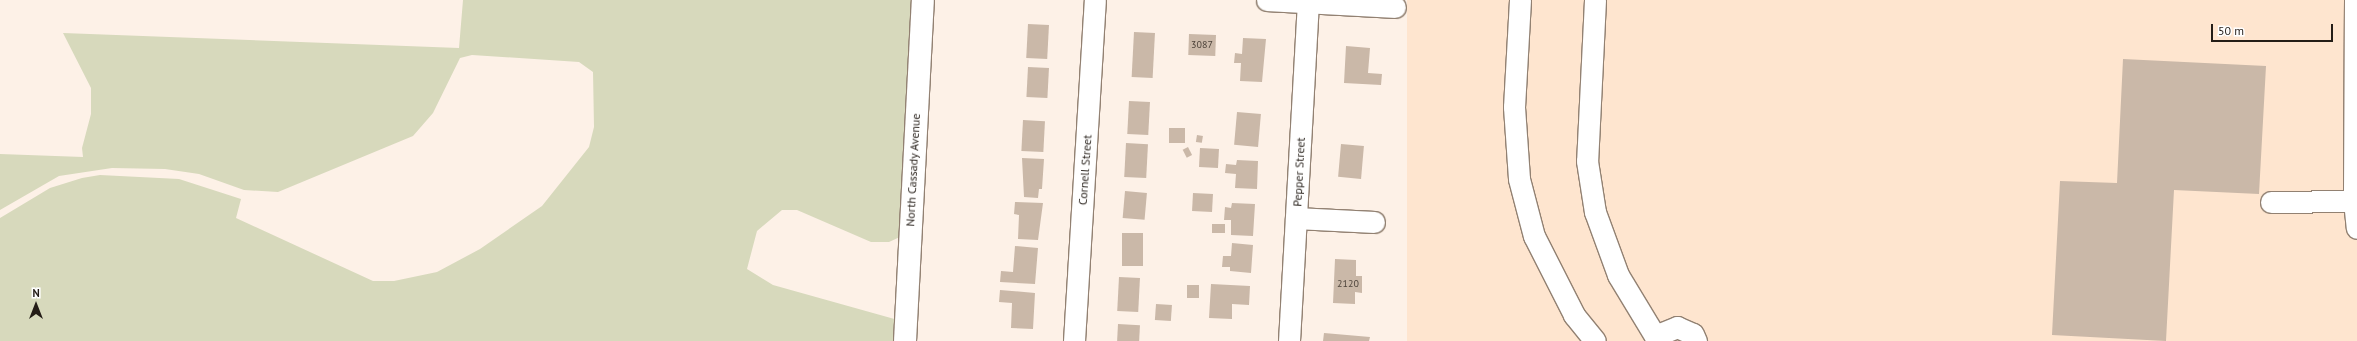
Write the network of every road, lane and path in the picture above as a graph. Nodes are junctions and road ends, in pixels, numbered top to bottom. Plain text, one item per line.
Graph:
1 (923, 0) edge
2 (1096, 0) edge
3 (1267, 0) edge
4 (1520, 0) edge
5 (1595, 0) edge
6 (2355, 0) edge
7 (1308, 2) junction
8 (1395, 7) dead end
9 (2356, 123) edge
10 (2354, 201) junction
11 (2271, 202) dead end
12 (1296, 218) junction
13 (1374, 222) dead end
14 (2357, 228) edge
15 (1692, 339) edge
16 (905, 341) edge
17 (1074, 341) edge
18 (1289, 341) edge
19 (1595, 341) edge

1 - 16 main road, North Cassady Avenue
2 - 17 street, Cornell Street
3 - 7 street
4 - 19 street
5 - 15 street
6 - 9 street
7 - 8 street
7 - 12 street, Pepper Street
9 - 10 street
10 - 11 street
10 - 14 street
12 - 13 street
12 - 18 street, Pepper Street

